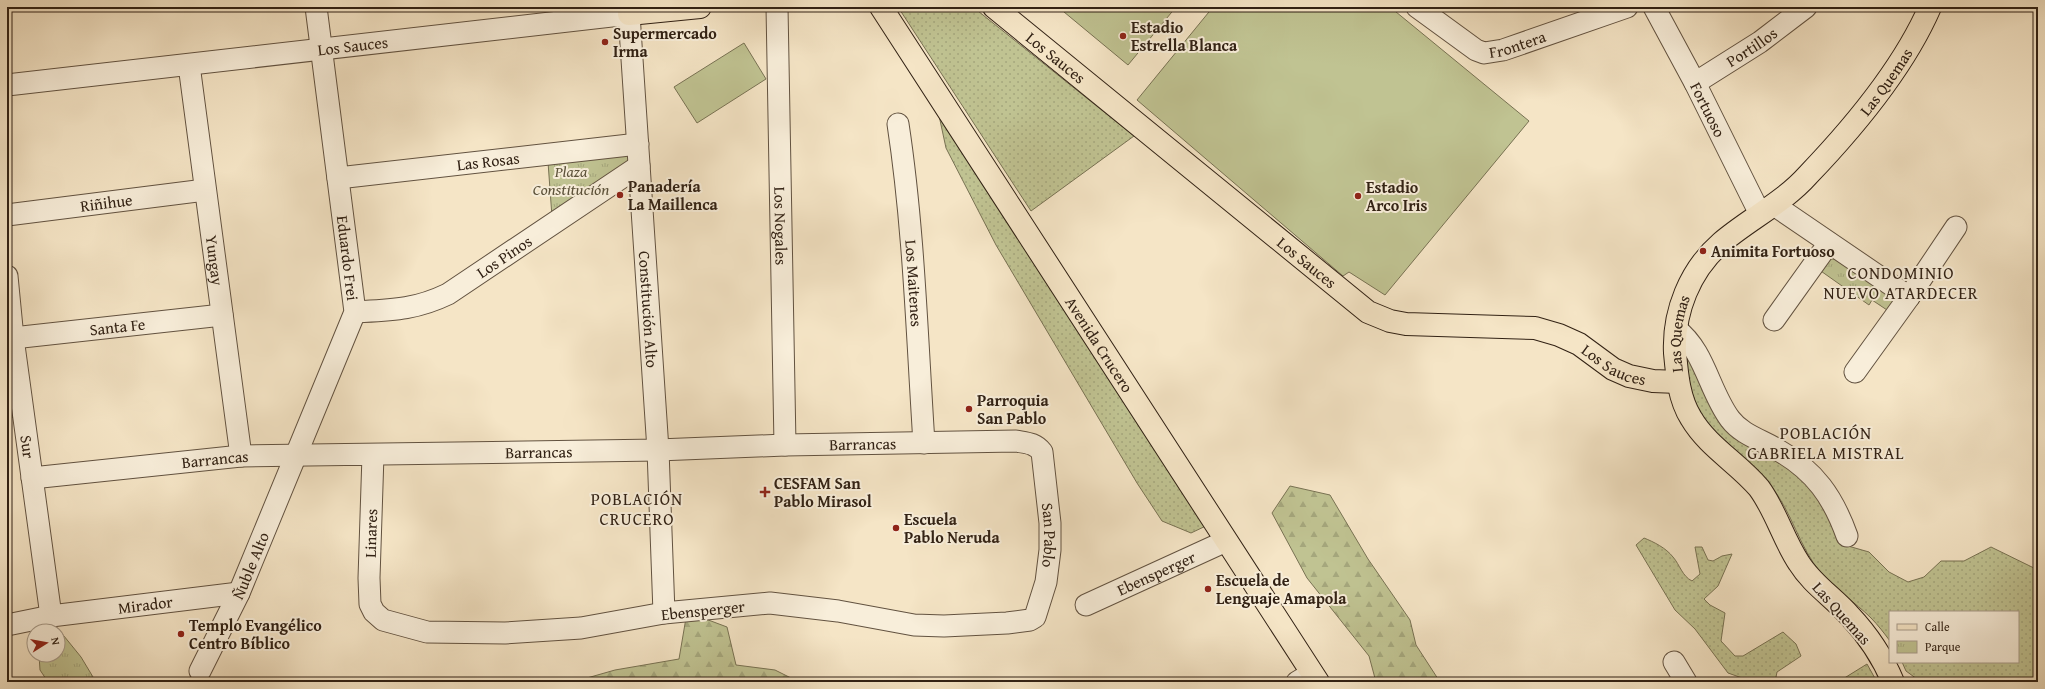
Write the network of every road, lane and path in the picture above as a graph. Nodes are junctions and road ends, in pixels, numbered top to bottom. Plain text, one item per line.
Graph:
1 (316, 7) edge
2 (700, 7) edge
3 (777, 7) edge
4 (881, 7) edge
5 (994, 7) edge
6 (1417, 7) edge
7 (1627, 7) edge
8 (1654, 7) edge
9 (1806, 7) edge
10 (1930, 7) edge
11 (629, 11) edge
12 (321, 48) junction
13 (189, 65) junction
14 (1695, 83) junction
15 (7, 85) edge
16 (898, 124) dead end
17 (638, 144) junction
18 (639, 166) junction
19 (338, 178) junction
20 (205, 190) junction
21 (1767, 209) junction
22 (7, 215) edge
23 (1956, 227) dead end
24 (1829, 243) junction
25 (7, 276) edge
26 (7, 280) edge
27 (1909, 297) junction
28 (355, 312) junction
29 (222, 315) junction
30 (1774, 320) dead end
31 (1676, 329) junction
32 (13, 338) junction
33 (1855, 372) dead end
34 (1678, 382) junction
35 (924, 443) junction
36 (785, 446) junction
37 (658, 450) junction
38 (1042, 452) joint
39 (373, 454) junction
40 (241, 456) junction
41 (294, 457) junction
42 (32, 478) junction
43 (1847, 536) dead end
44 (1226, 541) junction
45 (239, 594) junction
46 (1086, 605) dead end
47 (374, 612) joint
48 (664, 613) junction
49 (51, 616) junction
50 (1035, 617) joint
51 (7, 625) edge
52 (1674, 662) dead end
53 (200, 671) dead end
54 (1309, 679) edge
55 (1686, 682) edge
56 (1893, 682) edge

1 - 12 street, Eduardo Frei
2 - 11 main road, Los Sauces
3 - 36 street, Los Nogales
4 - 44 main road, Avenida Crucero
5 - 34 main road, Los Sauces
6 - 7 street, Frontera
8 - 14 street, Fortuoso
9 - 14 street, Portillos
10 - 21 main road, Las Quemas
11 - 12 street, Los Sauces
11 - 17 street, Constitución Alto
12 - 13 street, Los Sauces
12 - 19 street, Eduardo Frei
13 - 15 street, Los Sauces
13 - 20 street, Yungay
14 - 21 street, Fortuoso
16 - 35 street, Los Maitenes
17 - 18 street, Constitución Alto
17 - 19 street, Las Rosas
18 - 28 street, Los Pinos
18 - 37 street, Constitución Alto
19 - 28 street, Eduardo Frei
20 - 22 street, Riñihue
20 - 29 street, Yungay
21 - 24 street
21 - 31 main road, Las Quemas
23 - 27 street
24 - 27 street
24 - 30 street
25 - 26 street, Sur
26 - 32 street, Sur
27 - 33 street
28 - 41 street, Eduardo Frei
29 - 32 street, Santa Fe
29 - 40 street, Yungay
31 - 34 main road, Las Quemas
31 - 43 street
32 - 42 street, Sur
34 - 56 main road, Las Quemas
35 - 36 street, Barrancas
35 - 38 street, Barrancas
36 - 37 street, Barrancas
37 - 39 street, Barrancas
37 - 48 street, Constitución Alto
38 - 50 street, San Pablo
39 - 41 street, Barrancas
39 - 47 street, Linares
40 - 41 street, Barrancas
40 - 42 street, Barrancas
41 - 45 street, Ñuble Alto
42 - 49 street, Sur
44 - 46 street, Ebensperger
44 - 54 main road, Avenida Crucero
45 - 49 street, Mirador
45 - 53 street, Ñuble Alto
47 - 48 street, Ebensperger
48 - 50 street, Ebensperger
49 - 51 street, Mirador
52 - 55 street

